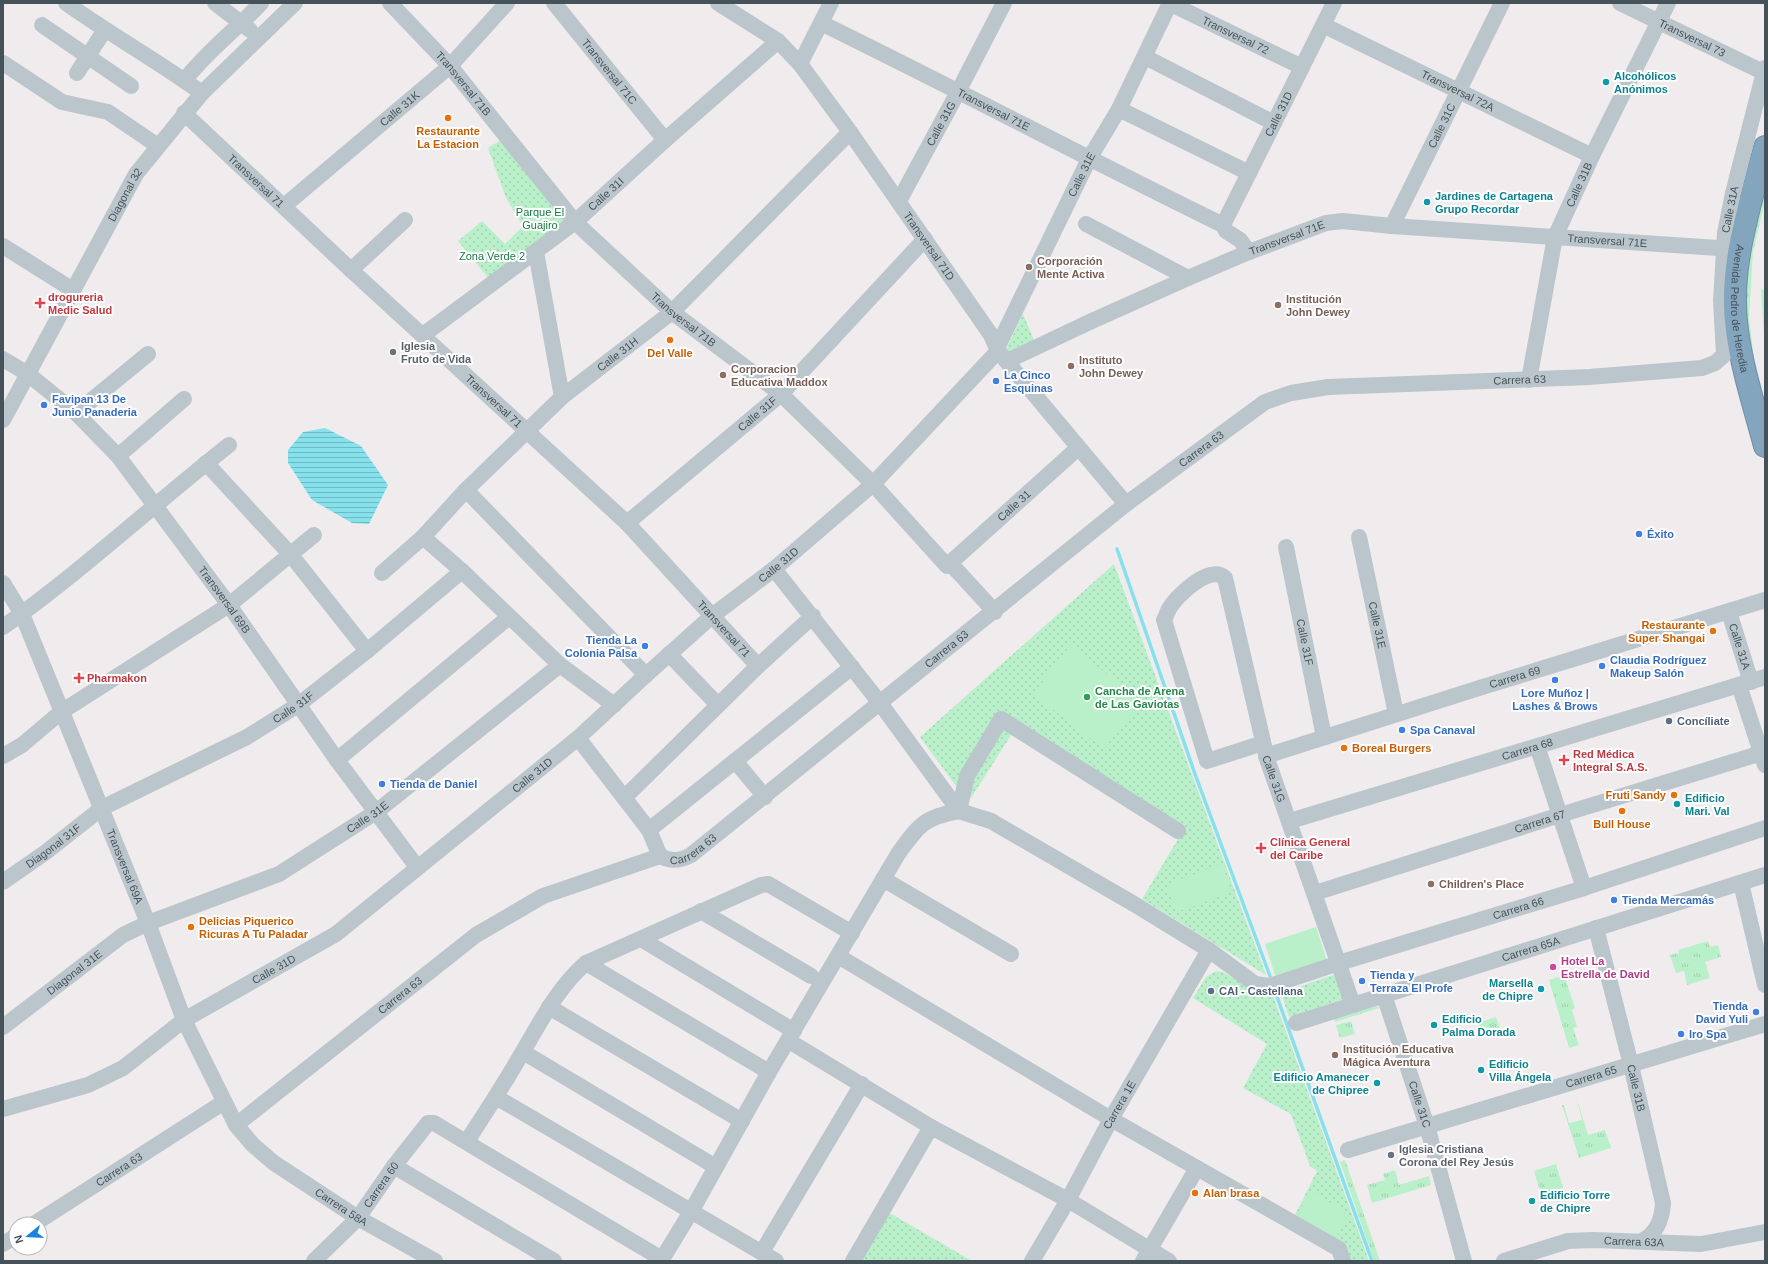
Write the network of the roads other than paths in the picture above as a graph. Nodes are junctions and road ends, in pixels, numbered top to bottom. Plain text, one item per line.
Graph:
1 (66, 3) edge
2 (215, 3) edge
3 (261, 3) edge
4 (294, 3) edge
5 (390, 3) edge
6 (507, 3) edge
7 (554, 3) edge
8 (718, 3) edge
9 (830, 3) edge
10 (1004, 3) edge
11 (1170, 3) edge
12 (1334, 3) edge
13 (1502, 3) edge
14 (1620, 3) edge
15 (1668, 3) edge
16 (82, 8) edge
17 (243, 22) junction
18 (1658, 22) junction
19 (821, 23) junction
20 (42, 25) dead end
21 (1323, 25) junction
22 (104, 30) junction
23 (258, 38) junction
24 (778, 40) junction
25 (87, 56) junction
26 (1145, 57) junction
27 (3, 64) edge
28 (800, 64) junction
29 (450, 66) junction
30 (1302, 67) junction
31 (1765, 71) edge
32 (77, 72) dead end
33 (185, 80) junction
34 (131, 86) dead end
35 (960, 90) junction
36 (1458, 92) junction
37 (202, 93) junction
38 (1119, 109) junction
39 (184, 113) junction
40 (1274, 123) junction
41 (850, 132) junction
42 (665, 140) junction
43 (158, 146) junction
44 (1765, 147) edge
45 (1592, 156) junction
46 (1089, 159) junction
47 (1249, 173) junction
48 (899, 201) junction
49 (284, 206) junction
50 (405, 220) dead end
51 (574, 222) junction
52 (1086, 224) dead end
53 (1223, 225) junction
54 (1392, 226) junction
55 (1555, 237) junction
56 (925, 239) junction
57 (3, 246) edge
58 (1732, 249) junction
59 (536, 252) junction
60 (1249, 252) junction
61 (351, 270) junction
62 (1188, 278) junction
63 (73, 290) junction
64 (672, 312) junction
65 (423, 335) junction
66 (1001, 353) junction
67 (148, 354) dead end
68 (1733, 355) junction
69 (3, 359) edge
70 (28, 374) junction
71 (1529, 380) junction
72 (781, 394) junction
73 (562, 396) junction
74 (184, 399) dead end
75 (76, 413) junction
76 (3, 420) edge
77 (527, 431) junction
78 (229, 445) dead end
79 (1765, 446) edge
80 (1078, 448) junction
81 (118, 456) junction
82 (206, 463) junction
83 (873, 484) junction
84 (466, 490) junction
85 (1126, 504) junction
86 (155, 507) junction
87 (627, 523) junction
88 (314, 535) dead end
89 (422, 537) junction
90 (1359, 537) dead end
91 (1286, 547) dead end
92 (291, 555) junction
93 (950, 563) junction
94 (774, 569) junction
95 (462, 571) junction
96 (382, 573) dead end
97 (3, 583) edge
98 (1765, 600) edge
99 (229, 605) junction
100 (995, 612) junction
101 (1729, 612) junction
102 (22, 614) junction
103 (509, 616) junction
104 (712, 616) junction
105 (813, 616) junction
106 (3, 627) edge
107 (367, 651) junction
108 (669, 654) junction
109 (560, 665) junction
110 (758, 666) junction
111 (852, 667) junction
112 (646, 675) junction
113 (1752, 681) edge
114 (298, 705) junction
115 (614, 705) junction
116 (718, 705) junction
117 (884, 708) junction
118 (61, 712) junction
119 (1396, 714) junction
120 (1324, 737) junction
121 (578, 738) junction
122 (1537, 746) junction
123 (1265, 750) junction
124 (3, 756) edge
125 (1764, 757) edge
126 (337, 760) junction
127 (735, 761) junction
128 (1207, 761) joint
129 (764, 797) junction
130 (624, 798) junction
131 (102, 808) junction
132 (959, 811) junction
133 (376, 812) junction
134 (1560, 815) junction
135 (1290, 820) junction
136 (1765, 828) edge
137 (649, 830) junction
138 (1178, 831) dead end
139 (660, 856) junction
140 (417, 867) junction
141 (1765, 875) edge
142 (883, 879) junction
143 (3, 882) edge
144 (1740, 883) junction
145 (1584, 888) junction
146 (1315, 893) junction
147 (701, 911) junction
148 (148, 923) junction
149 (1596, 928) junction
150 (852, 934) junction
151 (641, 939) junction
152 (1209, 950) junction
153 (1011, 954) dead end
154 (838, 956) junction
155 (586, 963) junction
156 (1339, 963) junction
157 (811, 976) dead end
158 (1765, 985) edge
159 (1384, 995) junction
160 (1353, 1005) junction
161 (549, 1007) junction
162 (184, 1020) junction
163 (1296, 1023) dead end
164 (1765, 1024) edge
165 (3, 1027) edge
166 (791, 1036) junction
167 (523, 1052) junction
168 (1632, 1065) junction
169 (770, 1072) junction
170 (862, 1084) junction
171 (496, 1097) junction
172 (224, 1102) junction
173 (3, 1109) edge
174 (1111, 1120) junction
175 (742, 1121) junction
176 (236, 1125) junction
177 (1427, 1126) junction
178 (931, 1127) junction
179 (467, 1141) junction
180 (253, 1145) joint
181 (1348, 1150) dead end
182 (394, 1166) junction
183 (716, 1167) junction
184 (1197, 1168) junction
185 (1068, 1200) junction
186 (692, 1210) junction
187 (46, 1216) edge
188 (358, 1218) junction
189 (1765, 1232) edge
190 (1642, 1241) junction
191 (762, 1252) junction
192 (1146, 1255) edge
193 (662, 1260) edge
194 (314, 1261) edge
195 (435, 1261) edge
196 (554, 1261) edge
197 (776, 1261) edge
198 (853, 1261) edge
199 (1032, 1261) edge
200 (1169, 1261) edge
201 (1343, 1261) edge
202 (1464, 1261) edge
203 (1504, 1261) edge

1 - 16 street
2 - 17 street
3 - 17 street
4 - 23 street, Diagonal 32
5 - 29 street, Transversal 71B
6 - 29 street, Calle 31K
7 - 42 street, Transversal 71C
8 - 24 street, Transversal 71D
9 - 19 street
10 - 35 street, Calle 31G
11 - 26 street, Calle 31E
11 - 30 street, Transversal 72
12 - 21 street, Calle 31D
13 - 36 street, Calle 31C
14 - 18 street, Transversal 73
15 - 18 street, Calle 31B
16 - 22 street
17 - 23 street
17 - 33 street
18 - 31 street, Transversal 73
18 - 45 street, Calle 31B
19 - 28 street
19 - 35 street, Transversal 71E
20 - 25 street
21 - 30 street, Calle 31D
21 - 36 street, Transversal 72A
22 - 25 street
22 - 33 street
23 - 37 street, Diagonal 32
24 - 28 street, Transversal 71D
24 - 42 street, Calle 31I
25 - 32 street
25 - 34 street
26 - 38 street, Calle 31E
26 - 40 street
27 - 43 street
28 - 41 street, Transversal 71D
29 - 49 street, Calle 31K
29 - 51 street, Transversal 71B
30 - 40 street, Calle 31D
31 - 58 street, Calle 31A
33 - 37 street
35 - 46 street, Transversal 71E
35 - 48 street, Calle 31G
36 - 45 street, Transversal 72A
36 - 54 street, Calle 31C
37 - 39 street, Diagonal 32
38 - 46 street, Calle 31E
38 - 47 street
39 - 43 street, Diagonal 32
39 - 49 street, Transversal 71
40 - 47 street, Calle 31D
41 - 48 street, Transversal 71D
41 - 64 street, Calle 31H
42 - 51 street, Calle 31I
43 - 63 street, Diagonal 32
44 - 58 highway, Avenida Pedro de Heredia
45 - 55 street, Calle 31B
46 - 53 street, Transversal 71E
46 - 66 street, Calle 31E
47 - 53 street, Calle 31D
48 - 56 street, Transversal 71D
49 - 61 street, Transversal 71
50 - 61 street
51 - 59 street, Calle 31I
51 - 64 street, Transversal 71B
52 - 62 street
53 - 60 street, Transversal 71E
54 - 55 street, Transversal 71E
54 - 60 street, Transversal 71E
55 - 58 street, Transversal 71E
55 - 71 street, Calle 31B
56 - 66 street, Transversal 71D
56 - 72 street, Calle 31F
57 - 63 street
58 - 68 highway, Avenida Pedro de Heredia
59 - 65 street, Calle 31I
59 - 73 street
60 - 62 street
61 - 65 street, Transversal 71
62 - 66 street
63 - 70 street, Diagonal 32
64 - 72 street, Transversal 71B
64 - 73 street, Calle 31H
65 - 77 street, Transversal 71
66 - 80 street, Transversal 71D
66 - 83 street, Calle 31D
67 - 75 street
68 - 71 street, Carrera 63
68 - 79 highway, Avenida Pedro de Heredia
69 - 70 street, Transversal 69B
70 - 75 street, Transversal 69B
70 - 76 street, Diagonal 32
71 - 85 street, Carrera 63
72 - 83 street, Transversal 71B
72 - 87 street, Calle 31F
73 - 77 street, Calle 31H
74 - 81 street
75 - 81 street, Transversal 69B
77 - 84 street, Calle 31H
77 - 87 street, Transversal 71
78 - 82 street
80 - 85 street, Transversal 71D
80 - 93 street, Calle 31
81 - 86 street, Transversal 69B
82 - 86 street
82 - 92 street
83 - 93 street, Transversal 71B
83 - 94 street, Calle 31D
84 - 89 street, Calle 31H
84 - 112 street
85 - 100 street, Carrera 63
86 - 99 street, Transversal 69B
86 - 102 street
87 - 104 street, Transversal 71
88 - 92 street
89 - 95 street
89 - 96 street, Calle 31H
90 - 119 street, Calle 31E
91 - 120 street, Calle 31F
92 - 99 street
92 - 107 street
93 - 100 street, Transversal 71B
94 - 104 street, Calle 31D
94 - 105 street
95 - 103 street
95 - 107 street, Calle 31F
97 - 102 street, Transversal 69A
98 - 101 street, Carrera 69
99 - 114 street, Transversal 69B
99 - 118 street
100 - 117 street, Carrera 63
101 - 113 street, Calle 31A
101 - 119 street, Carrera 69
102 - 106 street
102 - 118 street, Transversal 69A
103 - 109 street
103 - 126 street
104 - 108 street, Calle 31D
104 - 110 street, Transversal 71
105 - 110 street
105 - 111 street
107 - 114 street, Calle 31F
108 - 112 street, Calle 31D
108 - 116 street
109 - 115 street
109 - 133 street, Calle 31E
110 - 116 street
111 - 117 street
111 - 127 street
112 - 115 street, Calle 31D
113 - 122 street, Carrera 68
113 - 125 street, Calle 31A
114 - 126 street, Transversal 69B
114 - 131 street, Calle 31F
115 - 121 street, Calle 31D
116 - 130 street
117 - 129 street, Carrera 63
117 - 132 street
118 - 124 street
118 - 131 street, Transversal 69A
119 - 120 street, Carrera 69
120 - 123 street, Carrera 69
121 - 130 street
121 - 140 street, Calle 31D
122 - 134 street
122 - 135 street, Carrera 68
123 - 128 street, Carrera 69
123 - 128 street, Calle 31G
123 - 135 street, Calle 31G
125 - 134 street, Carrera 67
126 - 133 street, Transversal 69B
127 - 129 street
127 - 137 street
129 - 139 street, Carrera 63
130 - 137 street
131 - 143 street, Diagonal 31F
131 - 148 street, Transversal 69A
132 - 138 street
132 - 142 street
132 - 152 street
133 - 140 street, Transversal 69B
133 - 148 street, Calle 31E
134 - 145 street
134 - 146 street, Carrera 67
135 - 146 street, Calle 31G
136 - 145 street, Carrera 66
137 - 139 street
139 - 176 street, Carrera 63
140 - 162 street, Calle 31D
141 - 144 street, Carrera 65A
142 - 150 street
142 - 153 street
144 - 149 street, Carrera 65A
144 - 158 street
145 - 156 street, Carrera 66
146 - 156 street, Calle 31G
147 - 150 street
147 - 151 street
147 - 157 street
148 - 162 street, Transversal 69A
148 - 165 street, Diagonal 31E
149 - 159 street, Carrera 65A
149 - 168 street, Calle 31B
150 - 154 street
151 - 155 street
151 - 166 street
152 - 156 street, Carrera 66
152 - 174 street, Carrera 1E
154 - 166 street
154 - 174 street
155 - 161 street
155 - 169 street
156 - 160 street, Calle 31G
159 - 160 street, Carrera 65A
159 - 177 street, Calle 31C
160 - 163 street, Carrera 65A
161 - 167 street
161 - 175 street
162 - 172 street, Transversal 69A
162 - 173 street, Calle 31D
164 - 168 street, Carrera 65
166 - 169 street
166 - 170 street
167 - 171 street
167 - 183 street
168 - 177 street, Carrera 65
168 - 190 street, Calle 31B
169 - 175 street
170 - 178 street
170 - 191 street
171 - 179 street
171 - 186 street
172 - 176 street, Transversal 69A
172 - 187 street, Carrera 63
174 - 184 street
174 - 185 street, Carrera 1E
175 - 183 street
176 - 180 street, Transversal 69A
177 - 181 street, Carrera 65
177 - 202 street, Calle 31C
178 - 185 street
178 - 198 street
179 - 182 street, Carrera 60
179 - 193 street
180 - 188 street, Carrera 58A
182 - 188 street, Carrera 60
182 - 196 street
183 - 186 street
184 - 192 street
184 - 201 street
185 - 192 street
185 - 199 street, Carrera 1E
186 - 191 street
186 - 193 street
188 - 194 street, Carrera 60
188 - 195 street, Carrera 58A
189 - 190 street, Carrera 63A
190 - 203 street, Carrera 63A
191 - 197 street
192 - 200 street

